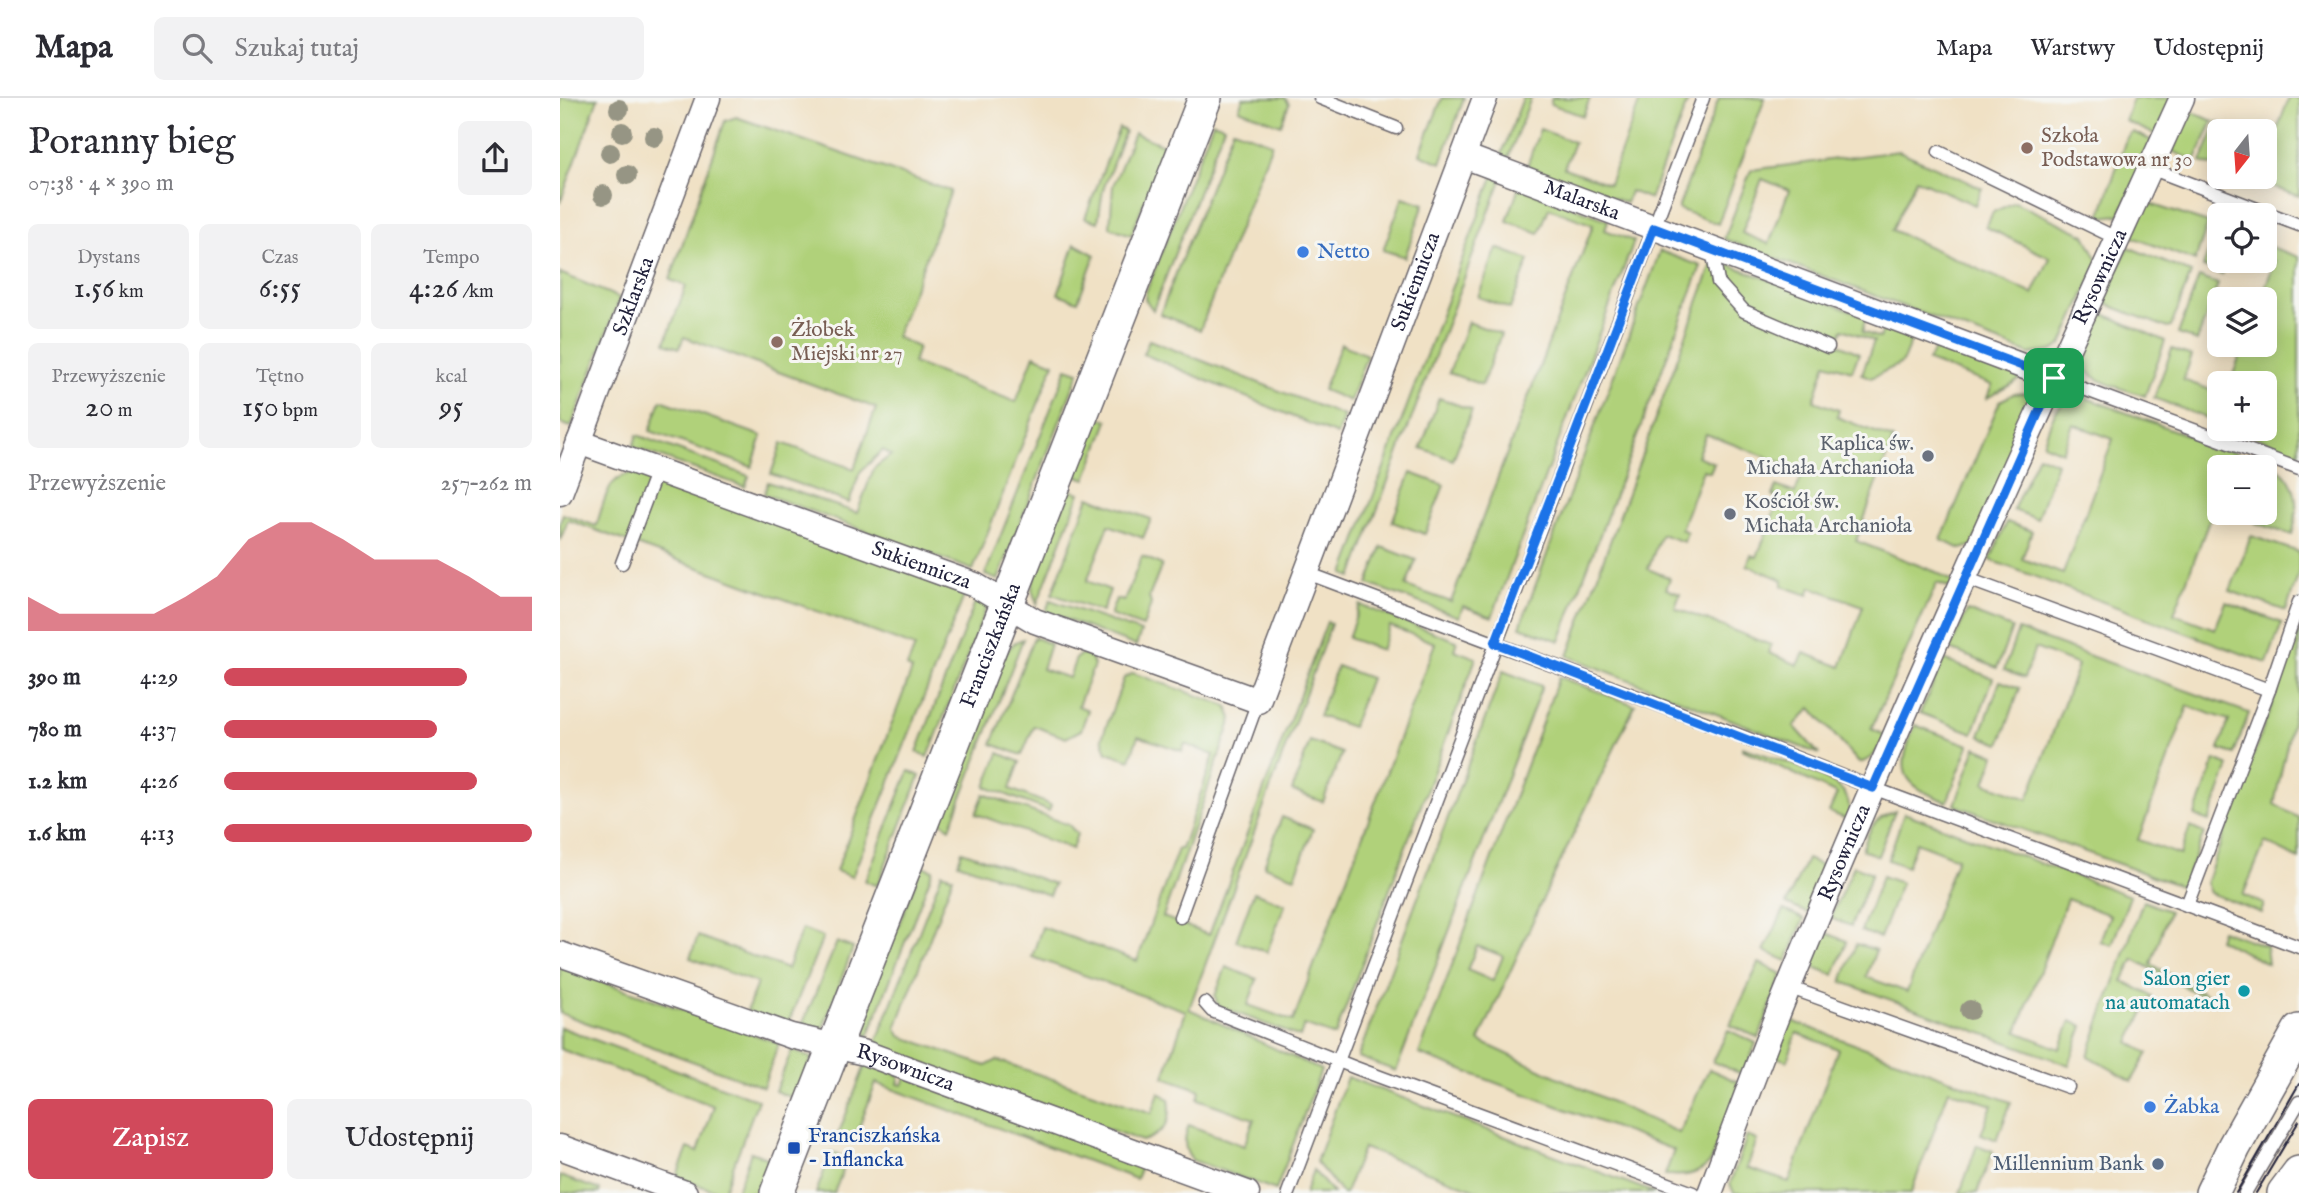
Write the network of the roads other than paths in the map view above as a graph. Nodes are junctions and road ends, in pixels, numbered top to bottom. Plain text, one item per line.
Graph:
1 (708, 98) edge
2 (1205, 98) edge
3 (1320, 98) edge
4 (1485, 98) edge
5 (1703, 98) edge
6 (2182, 98) edge
7 (1396, 128) dead end
8 (1939, 152) dead end
9 (1464, 156) junction
10 (2150, 168) junction
11 (2299, 225) edge
12 (1654, 228) junction
13 (2118, 239) junction
14 (1712, 250) junction
15 (1828, 347) dead end
16 (2054, 378) junction
17 (579, 442) junction
18 (2299, 469) edge
19 (657, 470) junction
20 (560, 493) edge
21 (622, 564) dead end
22 (1307, 573) junction
23 (1965, 579) junction
24 (2299, 601) edge
25 (1007, 603) junction
26 (1495, 643) junction
27 (2269, 690) junction
28 (1258, 701) junction
29 (1873, 788) junction
30 (2187, 905) junction
31 (1180, 917) dead end
32 (2299, 947) edge
33 (560, 954) edge
34 (1788, 987) junction
35 (1205, 1003) dead end
36 (2299, 1031) edge
37 (833, 1047) junction
38 (1338, 1061) junction
39 (2068, 1087) dead end
40 (2299, 1102) edge
41 (560, 1147) edge
42 (2299, 1173) edge
43 (685, 1193) edge
44 (777, 1193) edge
45 (1247, 1193) edge
46 (1288, 1193) edge
47 (1693, 1193) edge
48 (1710, 1193) edge
49 (2212, 1193) edge
50 (2245, 1193) edge
51 (2284, 1193) edge

1 - 17 street, Szklarska
2 - 25 street, Franciszkańska
3 - 7 lane
4 - 9 street, Sukiennicza
5 - 12 lane
6 - 10 street, Rysownicza
8 - 13 lane
9 - 12 street, Malarska
9 - 22 street, Sukiennicza
10 - 11 lane
10 - 13 street, Rysownicza
12 - 14 street, Malarska
12 - 26 lane
13 - 16 street, Rysownicza
14 - 15 lane
14 - 16 street, Malarska
16 - 18 lane
16 - 23 street, Rysownicza
17 - 19 street, Sukiennicza
17 - 20 street, Szklarska
19 - 21 lane
19 - 25 street, Sukiennicza
22 - 26 lane
22 - 28 street, Sukiennicza
23 - 27 lane
23 - 29 street, Rysownicza
24 - 27 lane
25 - 28 street, Sukiennicza
25 - 37 street, Franciszkańska
26 - 29 lane
26 - 38 lane
27 - 30 lane
28 - 31 lane, Sukiennicza
29 - 30 lane
29 - 34 street, Rysownicza
30 - 32 lane
33 - 37 street, Rysownicza
34 - 39 lane
34 - 48 street, Rysownicza
35 - 38 lane
36 - 49 street
37 - 44 street, Franciszkańska
37 - 45 street, Rysownicza
38 - 46 lane
38 - 47 lane
40 - 50 lane
41 - 43 street
42 - 51 street

